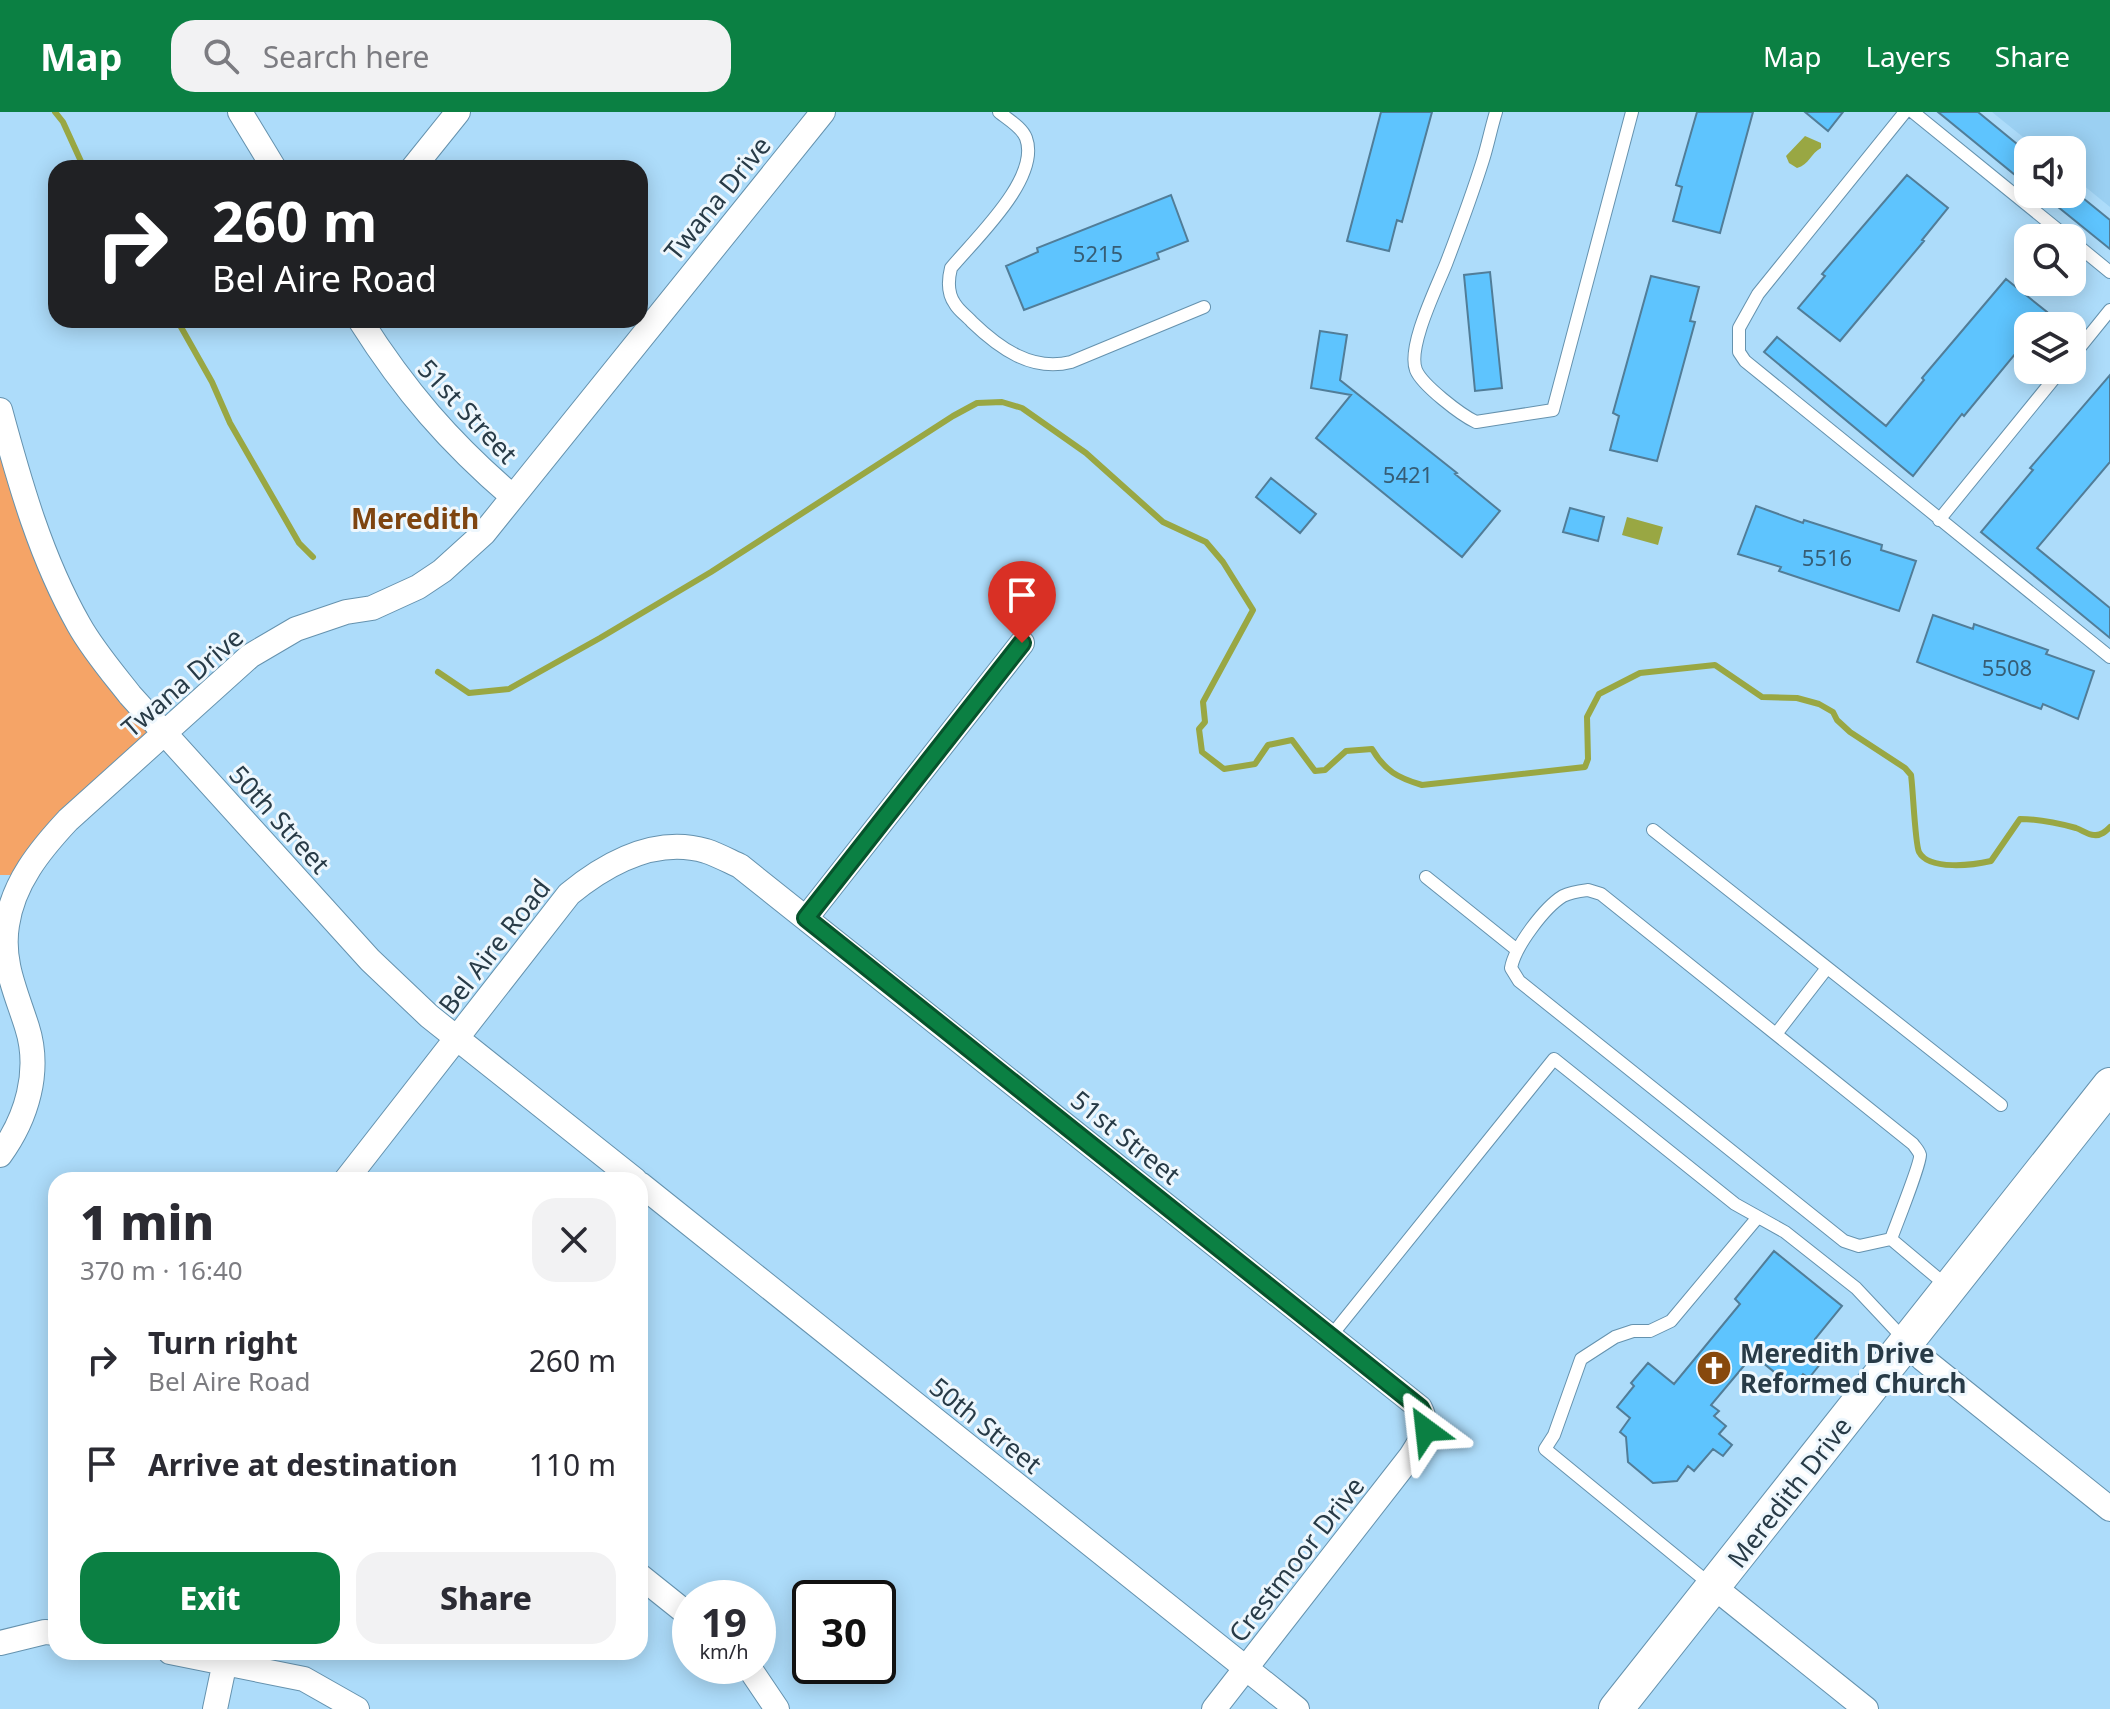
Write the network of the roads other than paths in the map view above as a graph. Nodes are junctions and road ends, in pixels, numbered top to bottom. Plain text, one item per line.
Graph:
1 (240, 112) edge
2 (458, 112) edge
3 (823, 112) edge
4 (999, 112) edge
5 (1496, 112) edge
6 (1632, 112) edge
7 (1905, 112) edge
8 (1913, 112) edge
9 (269, 160) edge
10 (419, 160) edge
11 (2050, 224) edge
12 (2086, 253) edge
13 (2110, 272) edge
14 (1204, 307) dead end
15 (2110, 310) edge
16 (365, 328) edge
17 (2086, 340) edge
18 (2050, 384) edge
19 (0, 410) edge
20 (513, 497) junction
21 (1939, 520) junction
22 (1022, 643) dead end
23 (2110, 657) edge
24 (164, 732) junction
25 (1653, 830) dead end
26 (1426, 877) dead end
27 (806, 918) junction
28 (1517, 950) junction
29 (1827, 968) junction
30 (1776, 1034) junction
31 (457, 1038) junction
32 (2110, 1085) edge
33 (2001, 1105) dead end
34 (0, 1155) edge
35 (352, 1172) edge
36 (625, 1172) edge
37 (648, 1190) edge
38 (1758, 1217) junction
39 (1891, 1239) junction
40 (1949, 1287) junction
41 (1331, 1336) junction
42 (1907, 1343) junction
43 (1411, 1400) joint
44 (2110, 1509) edge
45 (648, 1582) edge
46 (1714, 1587) junction
47 (672, 1602) edge
48 (48, 1632) edge
49 (0, 1643) edge
50 (226, 1660) edge
51 (233, 1660) edge
52 (1246, 1668) junction
53 (760, 1684) edge
54 (215, 1709) edge
55 (357, 1709) edge
56 (777, 1709) edge
57 (1214, 1709) edge
58 (1297, 1709) edge
59 (1616, 1709) edge
60 (1866, 1709) edge

1 - 9 street
2 - 10 street
3 - 20 street, Twana Drive
4 - 14 lane
5 - 6 lane
7 - 21 lane
8 - 11 lane
12 - 13 lane
15 - 17 lane
16 - 20 street, 51st Street
18 - 21 lane
19 - 24 street, 50th Street
20 - 24 street, Twana Drive
21 - 23 lane
22 - 27 street
24 - 31 street, 50th Street
24 - 34 street, Twana Drive
25 - 29 lane
26 - 28 lane
27 - 31 street, Bel Aire Road
27 - 41 street, 51st Street
28 - 30 lane
28 - 39 lane
29 - 30 lane
29 - 33 lane
30 - 39 lane
31 - 35 street, Bel Aire Road
31 - 36 street, 50th Street
32 - 40 main road, Meredith Drive
37 - 52 street, 50th Street
38 - 41 lane
38 - 42 lane
38 - 46 lane
39 - 40 lane
40 - 42 main road, Meredith Drive
41 - 43 street, 51st Street
42 - 44 street
42 - 46 main road, Meredith Drive
43 - 52 street, Crestmoor Drive
45 - 47 street
46 - 59 main road, Meredith Drive
46 - 60 street
48 - 49 street
50 - 54 street
51 - 55 street
52 - 57 street, Crestmoor Drive
52 - 58 street, 50th Street
53 - 56 street

